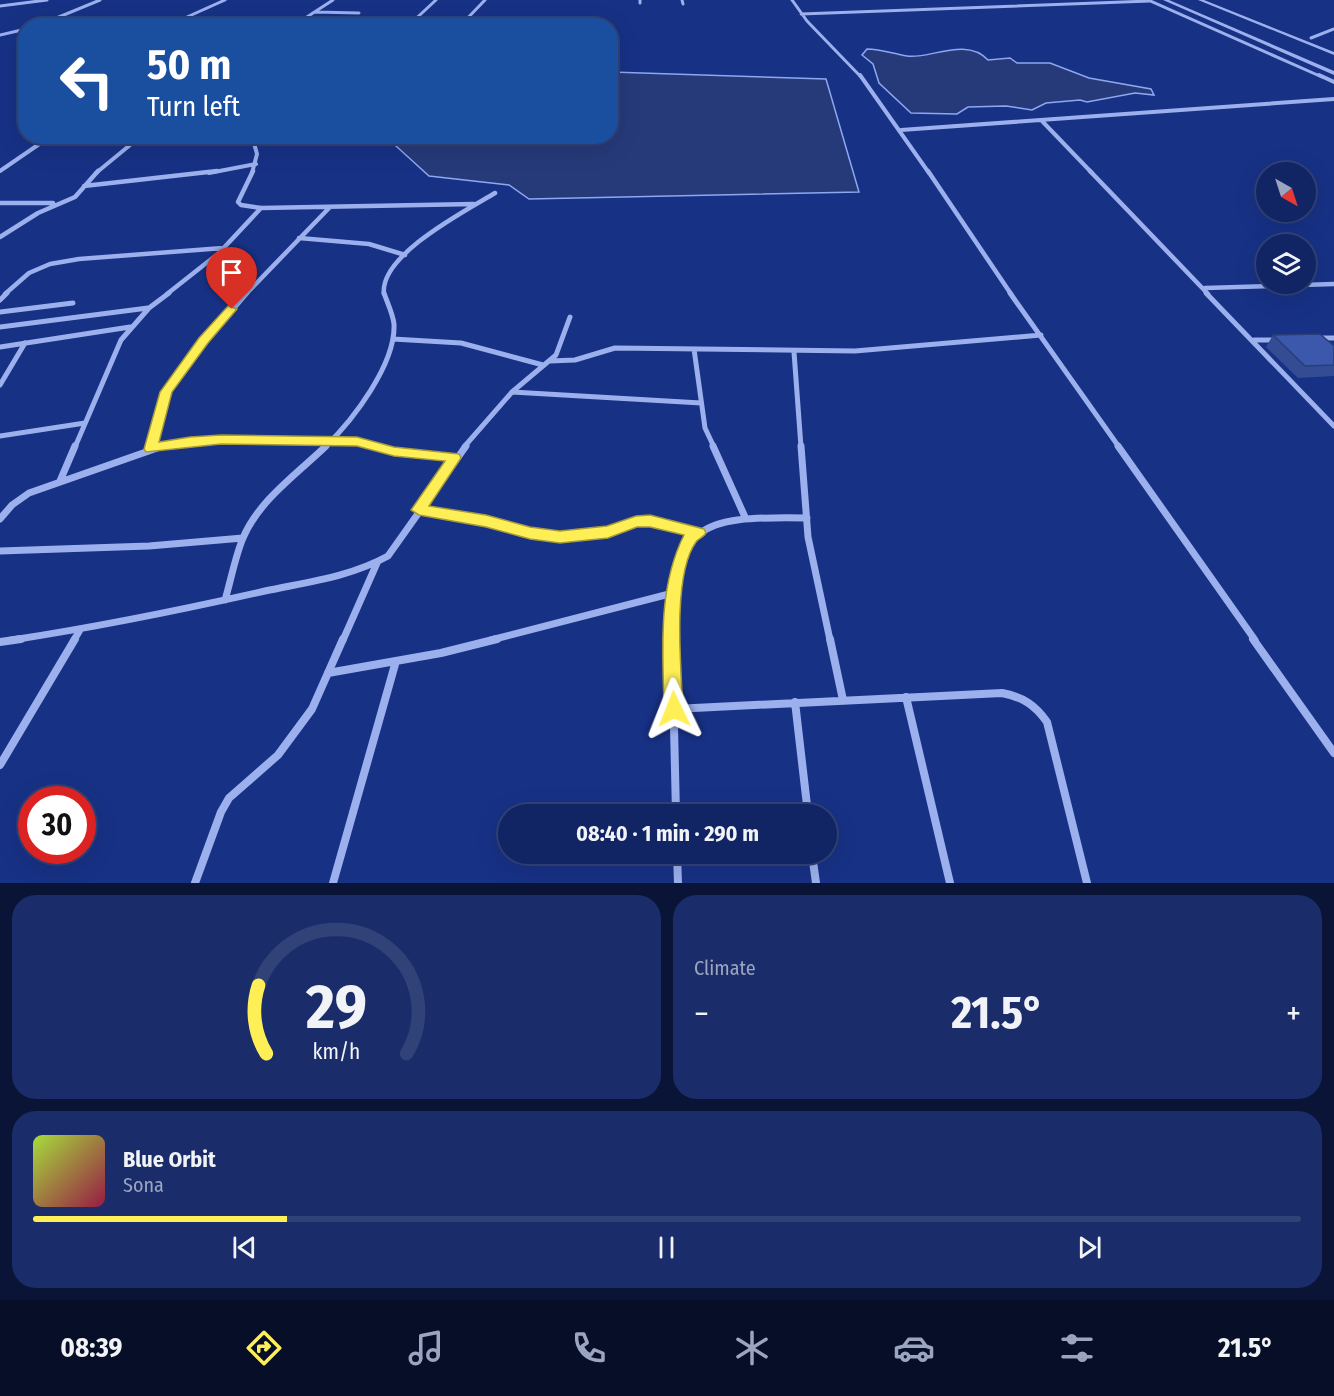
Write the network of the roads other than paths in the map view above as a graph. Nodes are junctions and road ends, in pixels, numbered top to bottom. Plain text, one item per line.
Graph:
1 (47, 0) edge
2 (100, 0) edge
3 (225, 0) edge
4 (333, 0) edge
5 (436, 0) edge
6 (485, 0) edge
7 (792, 0) edge
8 (1101, 0) edge
9 (1149, 0) edge
10 (1165, 0) edge
11 (1200, 0) edge
12 (1107, 3) junction
13 (0, 6) edge
14 (315, 12) junction
15 (359, 14) dead end
16 (801, 14) junction
17 (55, 18) edge
18 (185, 18) edge
19 (306, 18) edge
20 (417, 18) edge
21 (468, 18) edge
22 (1334, 29) edge
23 (18, 31) edge
24 (0, 33) edge
25 (1311, 38) dead end
26 (1334, 54) edge
27 (1334, 73) edge
28 (1334, 82) edge
29 (1334, 99) edge
30 (1042, 121) junction
31 (901, 130) junction
32 (39, 144) edge
33 (131, 144) edge
34 (255, 144) edge
35 (256, 164) junction
36 (0, 171) edge
37 (84, 186) junction
38 (495, 193) dead end
39 (0, 203) edge
40 (58, 203) junction
41 (477, 204) junction
42 (331, 206) junction
43 (261, 208) junction
44 (0, 237) edge
45 (299, 238) junction
46 (224, 248) junction
47 (405, 255) junction
48 (1334, 284) edge
49 (1204, 288) junction
50 (0, 300) edge
51 (73, 303) dead end
52 (149, 308) junction
53 (0, 312) edge
54 (570, 316) dead end
55 (0, 327) edge
56 (131, 327) junction
57 (1041, 335) junction
58 (1311, 338) edge
59 (1334, 338) edge
60 (393, 339) junction
61 (1288, 339) edge
62 (1254, 340) junction
63 (25, 343) junction
64 (0, 347) edge
65 (694, 349) junction
66 (794, 352) junction
67 (546, 363) junction
68 (0, 385) edge
69 (512, 392) junction
70 (701, 403) junction
71 (85, 423) junction
72 (1333, 425) edge
73 (0, 436) edge
74 (335, 439) junction
75 (151, 449) junction
76 (454, 458) junction
77 (60, 481) junction
78 (419, 510) junction
79 (745, 517) junction
80 (807, 518) junction
81 (0, 519) edge
82 (698, 533) junction
83 (243, 538) junction
84 (0, 550) edge
85 (377, 563) junction
86 (674, 593) junction
87 (225, 600) junction
88 (80, 630) junction
89 (0, 642) edge
90 (396, 661) junction
91 (328, 673) junction
92 (906, 697) junction
93 (843, 700) junction
94 (795, 702) junction
95 (674, 709) junction
96 (1334, 753) edge
97 (0, 765) edge
98 (676, 804) edge
99 (807, 804) edge
100 (677, 864) edge
101 (813, 864) edge
102 (195, 883) edge
103 (333, 883) edge
104 (678, 883) edge
105 (816, 883) edge
106 (950, 883) edge
107 (1087, 883) edge

1 - 13 street
2 - 17 street
3 - 18 street
4 - 14 street
5 - 20 street
6 - 21 street
7 - 16 street
8 - 12 street
9 - 12 street
9 - 28 street
10 - 27 street
11 - 26 street
12 - 16 street
14 - 15 street
14 - 19 street
16 - 31 street
22 - 25 street
23 - 24 street
29 - 30 street
30 - 31 street
30 - 49 street
31 - 57 street
32 - 36 street
33 - 37 street
34 - 35 street
35 - 37 street
35 - 43 street
37 - 40 street
38 - 41 street
39 - 40 street
40 - 44 street
41 - 42 street
41 - 47 street
42 - 43 street
42 - 45 street
43 - 46 street
45 - 47 street
45 - 75 street
46 - 50 street
46 - 52 street
47 - 60 street
48 - 49 street
49 - 62 street
51 - 53 street
52 - 55 street
52 - 56 street
54 - 67 street
56 - 63 street
56 - 71 street
57 - 66 street
57 - 96 street
58 - 59 street
60 - 67 street
60 - 74 street
61 - 62 street
62 - 72 street
63 - 64 street
63 - 68 street
65 - 66 street
65 - 67 street
65 - 70 street
66 - 80 street
67 - 69 street
69 - 70 street
69 - 76 street
70 - 79 street
71 - 73 street
71 - 77 street
74 - 75 street
74 - 76 street
74 - 83 street
75 - 77 street
76 - 78 street
77 - 81 street
78 - 82 street
78 - 85 street
79 - 80 street
79 - 82 street
80 - 93 street
82 - 86 street
83 - 84 street
83 - 87 street
85 - 87 street
85 - 91 street
86 - 90 street
86 - 95 street
87 - 88 street
88 - 89 street
88 - 97 street
90 - 91 street
90 - 103 street
91 - 102 street
92 - 93 street
92 - 106 street
92 - 107 street
93 - 94 street
94 - 95 street
94 - 99 street
95 - 98 street
100 - 104 street
101 - 105 street

